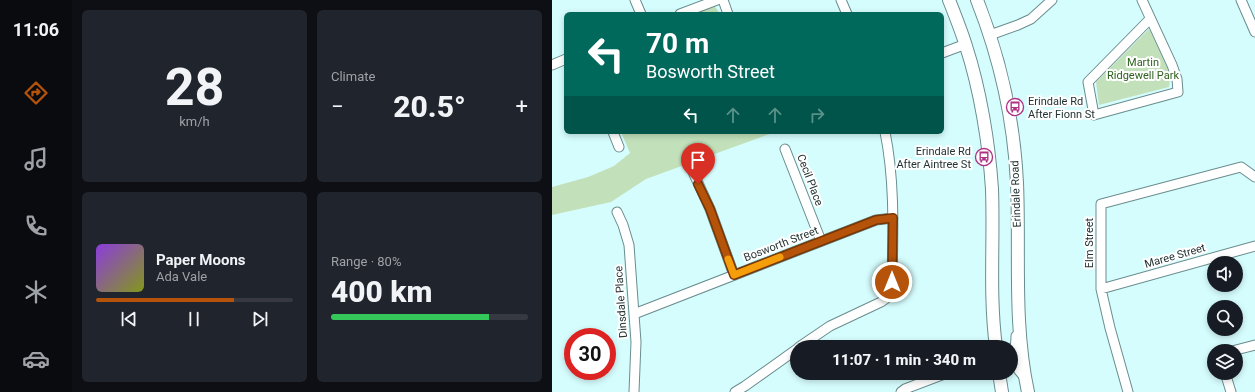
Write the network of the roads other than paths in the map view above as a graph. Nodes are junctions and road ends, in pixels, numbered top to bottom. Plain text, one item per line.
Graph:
1 (636, 0) edge
2 (717, 0) edge
3 (723, 0) edge
4 (841, 0) edge
5 (949, 0) edge
6 (977, 0) edge
7 (1052, 0) edge
8 (1142, 0) edge
9 (1241, 0) edge
10 (640, 12) edge
11 (685, 12) edge
12 (727, 12) edge
13 (846, 12) edge
14 (1150, 19) junction
15 (1255, 32) edge
16 (990, 35) junction
17 (966, 44) junction
18 (944, 52) edge
19 (564, 60) edge
20 (552, 65) edge
21 (614, 134) edge
22 (884, 134) edge
23 (619, 147) dead end
24 (785, 149) dead end
25 (693, 172) dead end
26 (1255, 177) edge
27 (617, 212) dead end
28 (893, 218) junction
29 (820, 241) junction
30 (1255, 246) edge
31 (734, 275) junction
32 (1101, 289) junction
33 (634, 314) junction
34 (1020, 323) junction
35 (810, 340) edge
36 (995, 340) edge
37 (1016, 340) edge
38 (1255, 345) edge
39 (1243, 348) edge
40 (790, 354) edge
41 (1018, 370) edge
42 (929, 380) edge
43 (1000, 380) edge
44 (1227, 380) edge
45 (1027, 386) edge
46 (634, 392) edge
47 (735, 392) edge
48 (901, 392) edge
49 (1002, 392) edge
50 (1128, 392) edge
51 (1231, 392) edge

1 - 10 street
2 - 11 street
3 - 12 street
4 - 13 street
5 - 17 main road
6 - 16 main road, Erindale Road
7 - 16 street
8 - 14 street
9 - 15 street
14 - 14 street
16 - 34 main road, Erindale Road
17 - 18 street
17 - 36 main road
19 - 20 street
21 - 23 street
22 - 28 street
24 - 29 street, Cecil Place
25 - 31 street
26 - 32 street, Elm Street
27 - 33 street, Dinsdale Place
28 - 29 street, Bosworth Street
28 - 35 street
29 - 31 street, Bosworth Street
30 - 32 street, Maree Street
31 - 33 street, Bosworth Street
32 - 50 street, Elm Street
33 - 46 street, Dinsdale Place
34 - 37 street
34 - 45 main road, Erindale Road
38 - 39 street
40 - 47 street
41 - 45 street
42 - 48 street
43 - 49 main road
44 - 51 street

